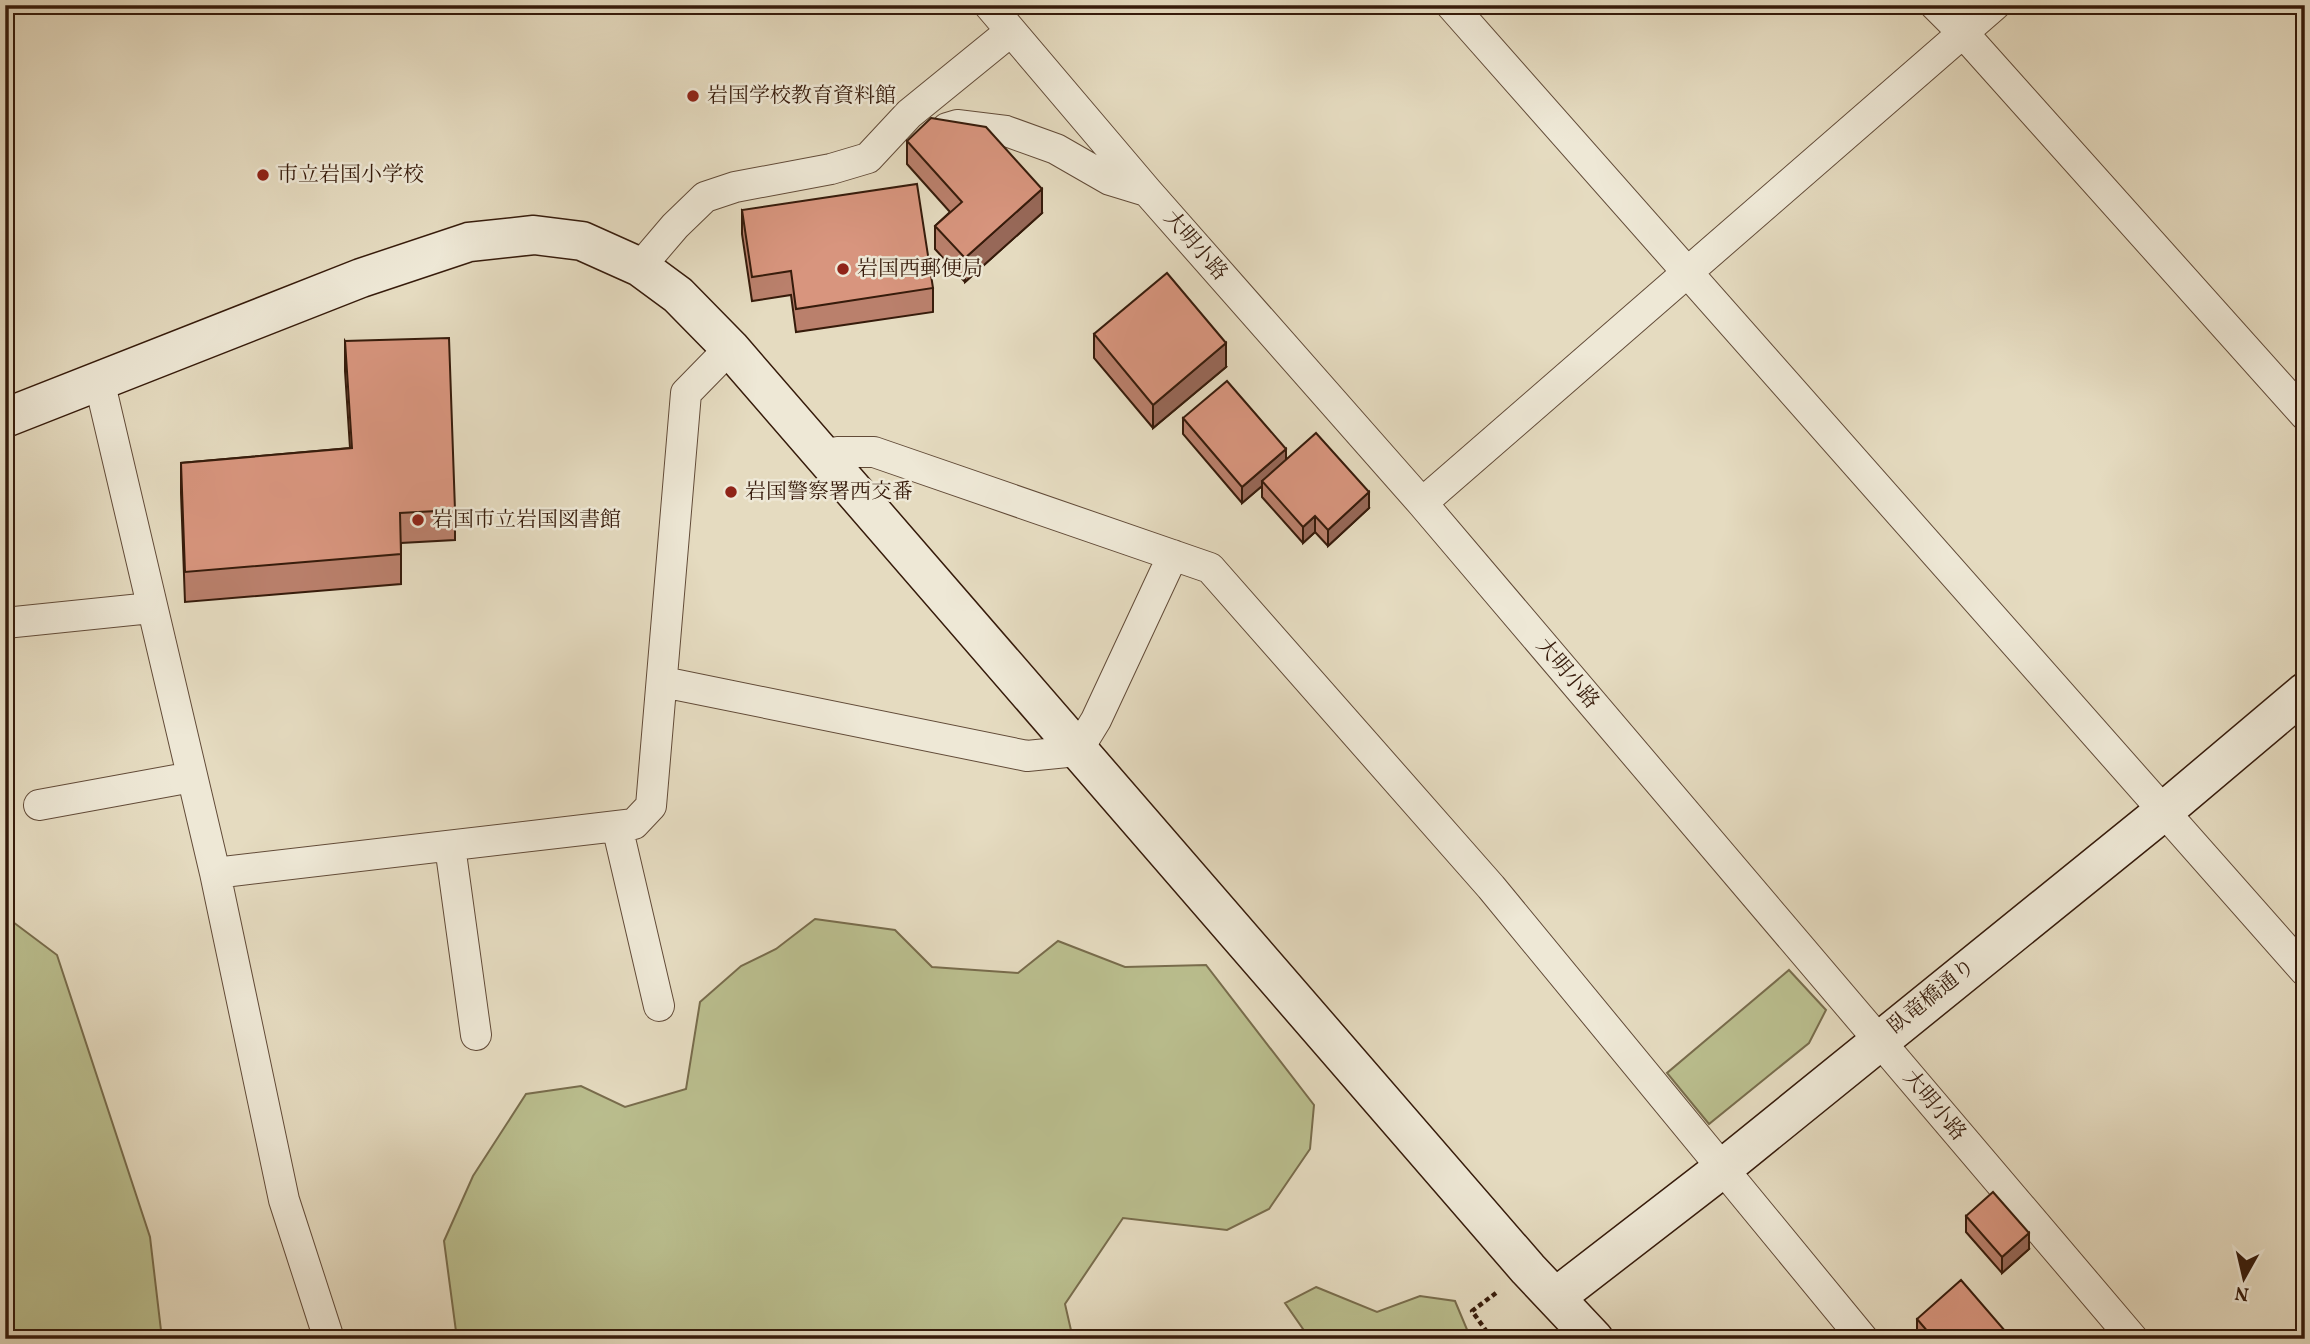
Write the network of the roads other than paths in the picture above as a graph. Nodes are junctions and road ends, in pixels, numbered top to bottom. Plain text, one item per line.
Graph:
1 (1451, 5) edge
2 (1934, 5) edge
3 (1996, 5) edge
4 (1000, 14) edge
5 (1964, 34) junction
6 (868, 158) junction
7 (1147, 191) junction
8 (640, 267) junction
9 (1687, 274) junction
10 (730, 348) junction
11 (99, 380) junction
12 (2305, 415) edge
13 (5, 418) edge
14 (825, 458) junction
15 (1422, 503) junction
16 (1173, 555) junction
17 (151, 608) junction
18 (5, 623) edge
19 (663, 682) junction
20 (2305, 692) edge
21 (1077, 751) junction
22 (192, 777) junction
23 (39, 805) dead end
24 (2164, 811) junction
25 (617, 826) junction
26 (450, 846) junction
27 (215, 873) junction
28 (2305, 971) edge
29 (659, 1006) dead end
30 (476, 1035) dead end
31 (1878, 1040) junction
32 (1723, 1168) junction
33 (1556, 1297) junction
34 (329, 1339) edge
35 (1594, 1339) edge
36 (1863, 1339) edge
37 (2133, 1339) edge

1 - 9 street
2 - 5 street
3 - 5 street
4 - 6 street
4 - 7 street, 大明小路
5 - 9 street
5 - 12 street
6 - 7 street
6 - 8 street
7 - 15 street, 大明小路
8 - 10 street
8 - 11 street
9 - 15 street
9 - 24 street
10 - 14 street
10 - 19 street
11 - 13 street
11 - 17 street
14 - 16 street
14 - 21 street
15 - 31 street, 大明小路
16 - 21 street
16 - 32 street
17 - 18 street
17 - 22 street
19 - 21 street
19 - 25 street
20 - 24 street, 臥竜橋通り
21 - 33 street
22 - 23 street
22 - 27 street
24 - 28 street
24 - 31 street, 臥竜橋通り
25 - 26 street
25 - 29 street
26 - 27 street
26 - 30 street
27 - 34 street
31 - 32 street, 臥竜橋通り
31 - 37 street, 大明小路
32 - 33 street, 臥竜橋通り
32 - 36 street
33 - 35 street

